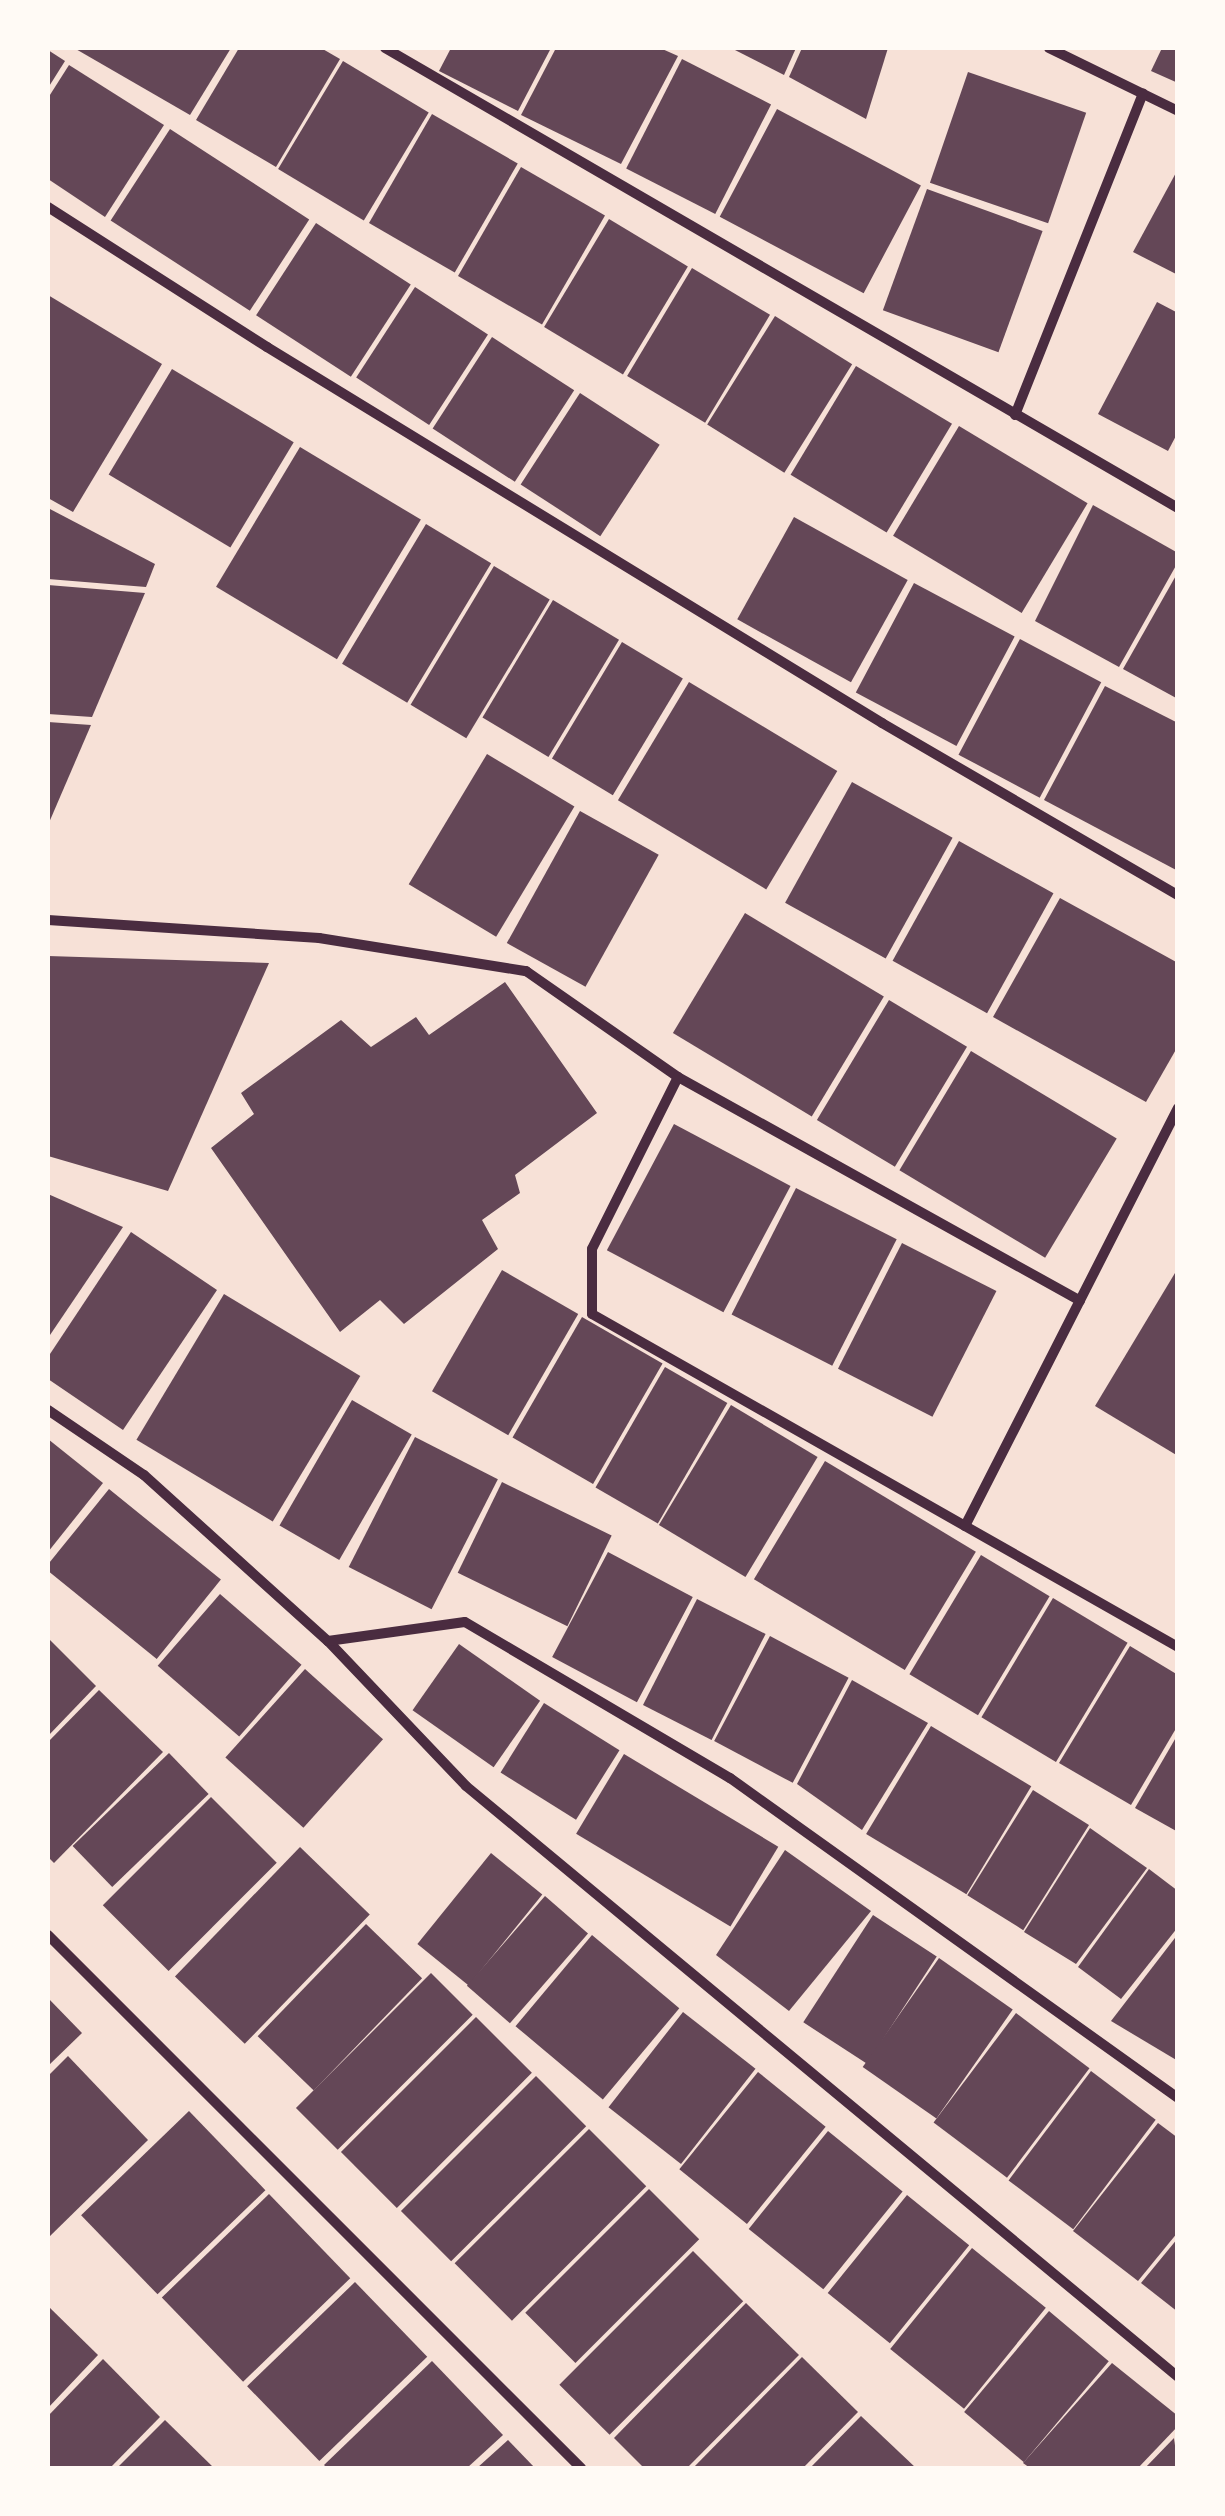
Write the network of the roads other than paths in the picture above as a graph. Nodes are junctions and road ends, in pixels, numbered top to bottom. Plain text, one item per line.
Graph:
1 (385, 48) edge
2 (1049, 48) edge
3 (1144, 94) junction
4 (1178, 112) edge
5 (48, 207) edge
6 (1016, 414) junction
7 (1178, 508) edge
8 (1178, 894) edge
9 (48, 920) edge
10 (678, 1077) junction
11 (1178, 1108) edge
12 (1080, 1301) junction
13 (48, 1410) edge
14 (965, 1526) junction
15 (328, 1640) junction
16 (1178, 1647) edge
17 (48, 1935) edge
18 (1178, 2098) edge
19 (1178, 2378) edge
20 (581, 2468) edge

1 - 6 street
2 - 3 street
3 - 4 street
3 - 6 street
5 - 8 street
6 - 7 street
9 - 10 street
10 - 12 street
10 - 14 street
11 - 12 street
12 - 14 street
13 - 15 street
14 - 16 street
15 - 18 street
15 - 19 street
17 - 20 street

